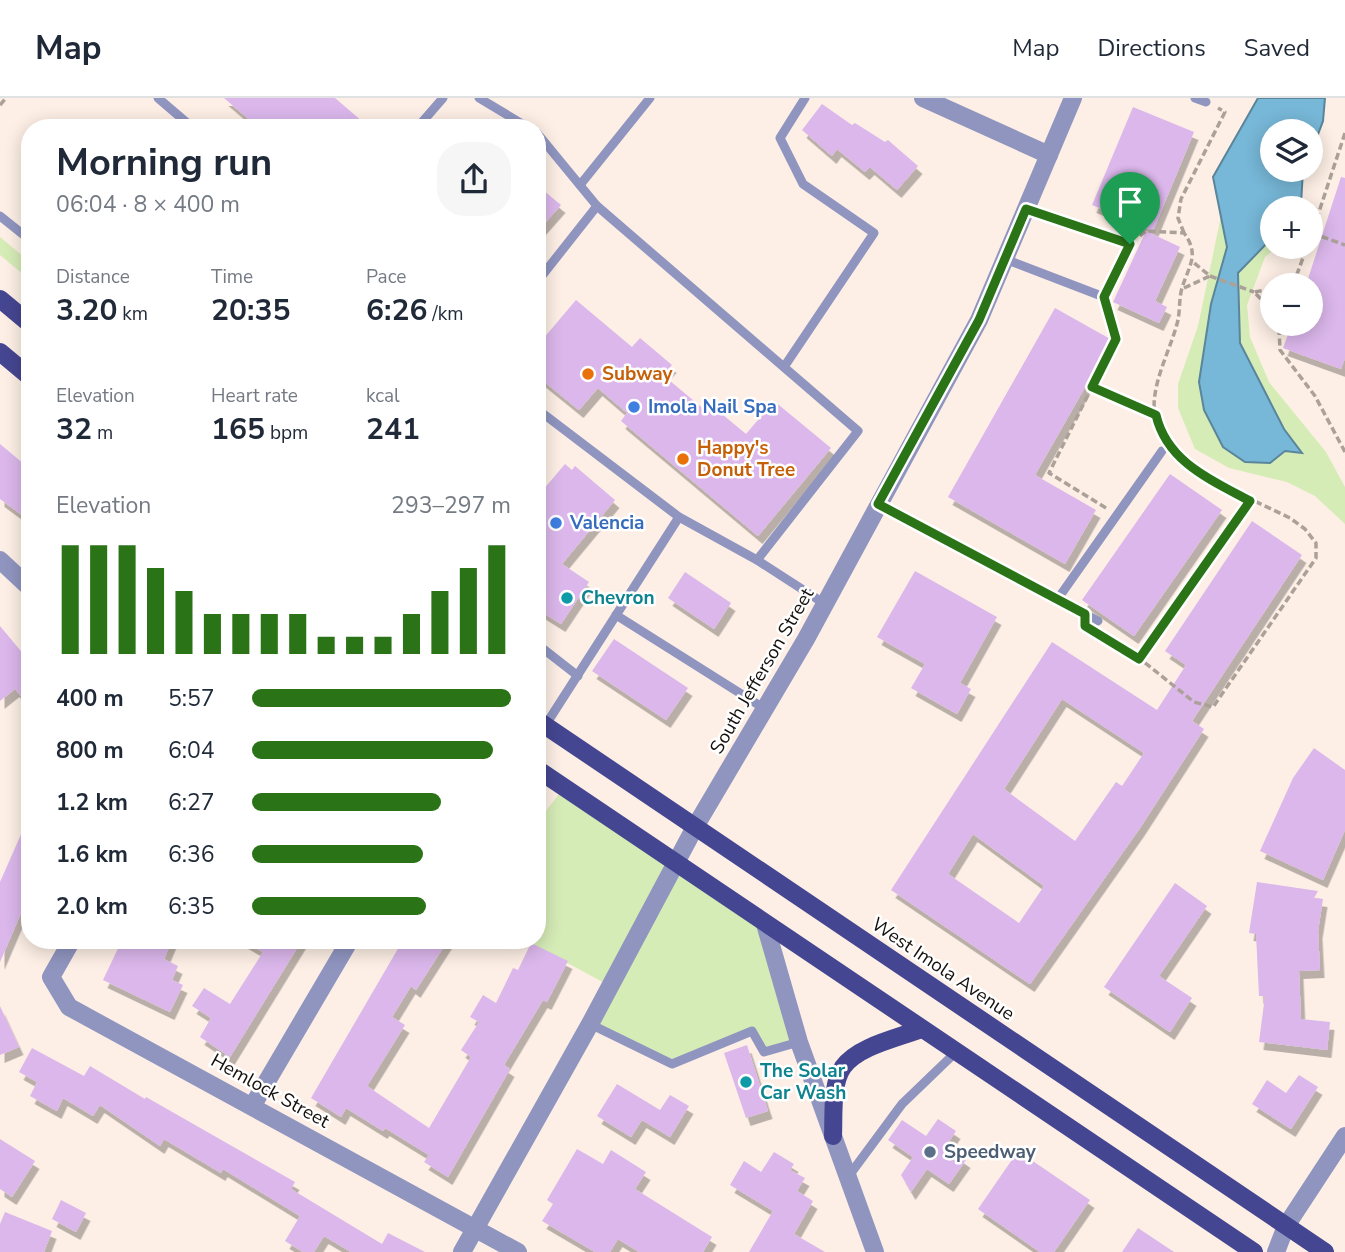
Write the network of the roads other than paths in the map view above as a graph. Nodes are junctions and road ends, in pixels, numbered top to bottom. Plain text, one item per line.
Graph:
1 (158, 98) edge
2 (443, 98) edge
3 (479, 98) edge
4 (649, 98) edge
5 (804, 98) edge
6 (923, 98) edge
7 (1073, 98) edge
8 (1195, 98) edge
9 (1206, 102) road end
10 (182, 119) edge
11 (425, 119) edge
12 (514, 119) edge
13 (546, 144) edge
14 (1049, 155) junction
15 (580, 185) junction
16 (597, 206) junction
17 (1026, 209) junction
18 (0, 216) edge
19 (21, 233) edge
20 (1005, 259) junction
21 (546, 271) edge
22 (0, 299) edge
23 (21, 316) edge
24 (0, 352) edge
25 (784, 367) junction
26 (21, 370) edge
27 (546, 416) edge
28 (1167, 448) road end
29 (878, 504) junction
30 (679, 517) junction
31 (0, 559) edge
32 (757, 560) junction
33 (21, 580) edge
34 (1057, 600) junction
35 (825, 604) junction
36 (616, 615) junction
37 (1098, 621) dead end
38 (546, 651) edge
39 (578, 676) junction
40 (765, 709) junction
41 (546, 717) edge
42 (546, 726) edge
43 (546, 775) edge
44 (695, 827) junction
45 (676, 863) junction
46 (765, 924) junction
47 (67, 949) edge
48 (345, 949) edge
49 (590, 1024) junction
50 (921, 1029) junction
51 (799, 1042) junction
52 (956, 1052) junction
53 (253, 1105) junction
54 (833, 1136) junction
55 (1345, 1136) edge
56 (848, 1177) junction
57 (1286, 1226) junction
58 (475, 1229) junction
59 (462, 1252) edge
60 (518, 1252) edge
61 (875, 1252) edge
62 (1254, 1252) edge
63 (1276, 1252) edge
64 (1325, 1252) edge

1 - 10 lane
2 - 11 lane
3 - 12 lane
4 - 15 lane
5 - 25 lane
6 - 14 street
7 - 14 street, South Jefferson Street
8 - 9 lane
13 - 15 lane
14 - 17 street, South Jefferson Street
15 - 16 lane
16 - 21 lane
16 - 25 lane
17 - 20 street, South Jefferson Street
17 - 20 lane
18 - 19 lane
20 - 29 street, South Jefferson Street
22 - 23 main road
24 - 26 main road
25 - 32 lane
27 - 30 lane
28 - 34 lane
29 - 34 lane
29 - 35 street, South Jefferson Street
30 - 32 lane
30 - 36 lane
31 - 33 street
32 - 35 lane
34 - 37 lane
35 - 40 street, South Jefferson Street
36 - 39 lane
36 - 40 lane
38 - 39 lane
39 - 41 lane
40 - 44 street, South Jefferson Street
42 - 44 main road, West Imola Avenue
43 - 45 main road
44 - 45 street, South Jefferson Street
44 - 57 main road, West Imola Avenue
45 - 46 main road
45 - 49 street, South Jefferson Street
46 - 50 main road
46 - 51 street
47 - 53 street, Hemlock Street
48 - 53 street
49 - 51 lane
49 - 58 street, South Jefferson Street
50 - 52 main road
50 - 54 main road
51 - 54 street
52 - 56 lane
52 - 62 main road
53 - 58 street, Hemlock Street
54 - 56 street
55 - 57 street
56 - 61 street
57 - 63 street
57 - 64 main road, West Imola Avenue
58 - 59 street, South Jefferson Street
58 - 60 street, Hemlock Street

